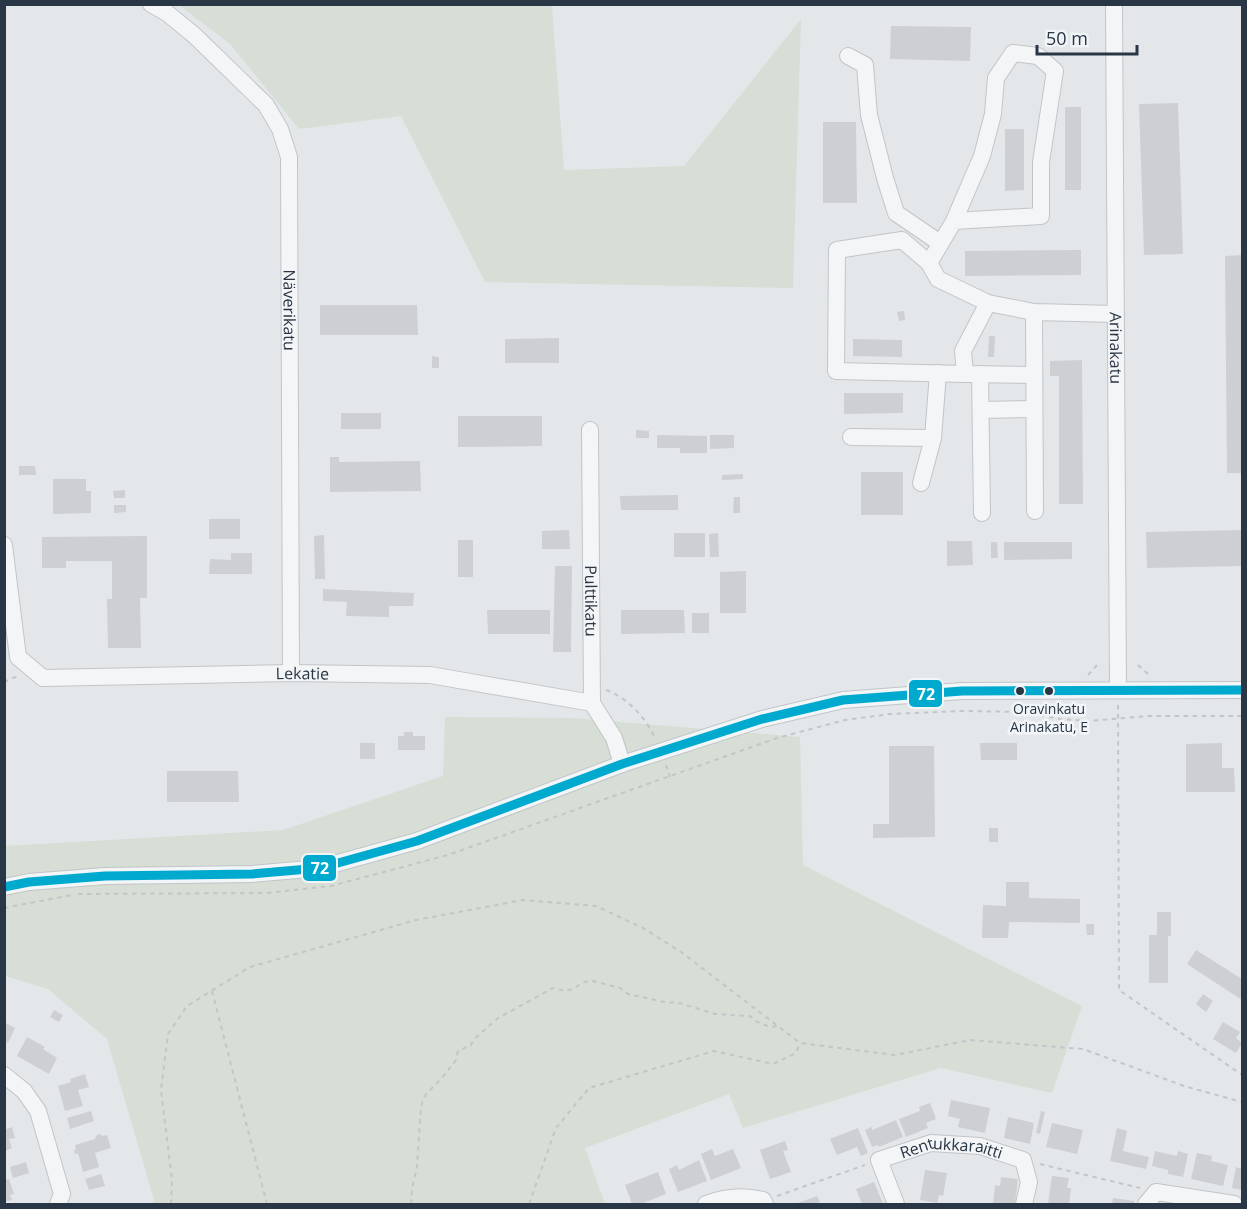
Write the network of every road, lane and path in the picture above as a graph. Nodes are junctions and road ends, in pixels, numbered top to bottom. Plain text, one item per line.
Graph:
1 (151, 4) edge
2 (1114, 4) edge
3 (848, 56) dead end
4 (954, 220) junction
5 (940, 243) junction
6 (929, 263) junction
7 (988, 303) junction
8 (1034, 312) junction
9 (1115, 314) junction
10 (938, 373) junction
11 (973, 374) junction
12 (1034, 375) junction
13 (1034, 409) junction
14 (981, 410) junction
15 (590, 430) dead end
16 (851, 437) dead end
17 (933, 438) junction
18 (921, 483) dead end
19 (1035, 511) dead end
20 (982, 513) dead end
21 (4, 545) edge
22 (1097, 665) dead end
23 (1138, 666) dead end
24 (291, 673) junction
25 (1089, 675) dead end
26 (1149, 675) dead end
27 (1118, 690) junction
28 (1242, 690) edge
29 (592, 695) junction
30 (1242, 716) edge
31 (1118, 718) junction
32 (661, 751) junction
33 (622, 764) junction
34 (670, 777) junction
35 (4, 887) edge
36 (4, 908) edge
37 (212, 991) junction
38 (778, 1026) junction
39 (800, 1043) junction
40 (4, 1075) edge
41 (1242, 1075) edge
42 (1242, 1102) edge
43 (879, 1160) junction
44 (1023, 1160) junction
45 (1151, 1198) edge
46 (764, 1202) edge
47 (58, 1204) edge
48 (171, 1204) edge
49 (267, 1204) edge
50 (411, 1204) edge
51 (529, 1204) edge
52 (706, 1204) edge
53 (896, 1204) edge
54 (1024, 1204) edge
55 (1234, 1204) edge

1 - 24 street, Näverikatu
2 - 9 street, Arinakatu
3 - 5 street
4 - 4 street
4 - 5 street
5 - 6 street
6 - 7 street
6 - 10 street
7 - 8 street
7 - 11 street
8 - 9 street
8 - 12 street
9 - 27 street, Arinakatu
10 - 11 street
10 - 17 street
11 - 12 street
11 - 14 street
12 - 13 street
13 - 14 street
13 - 19 street
14 - 20 street
15 - 29 street, Pulttikatu
16 - 17 street
17 - 18 street
21 - 24 street, Lekatie
22 - 25 path
23 - 26 path
24 - 29 street, Lekatie
27 - 28 street
27 - 31 path
27 - 32 street
29 - 32 path
29 - 33 street
30 - 31 path
31 - 34 path
31 - 41 path
32 - 33 street
32 - 34 path
33 - 35 street
34 - 36 path
37 - 38 path
37 - 48 path
37 - 49 path
38 - 39 path
38 - 50 path
39 - 42 path
39 - 51 path
40 - 47 street
43 - 44 street, Rentukkaraitti
43 - 46 path
43 - 53 street, Rentukkaraitti
44 - 45 path
44 - 54 street, Rentukkaraitti
45 - 55 street
46 - 52 street

